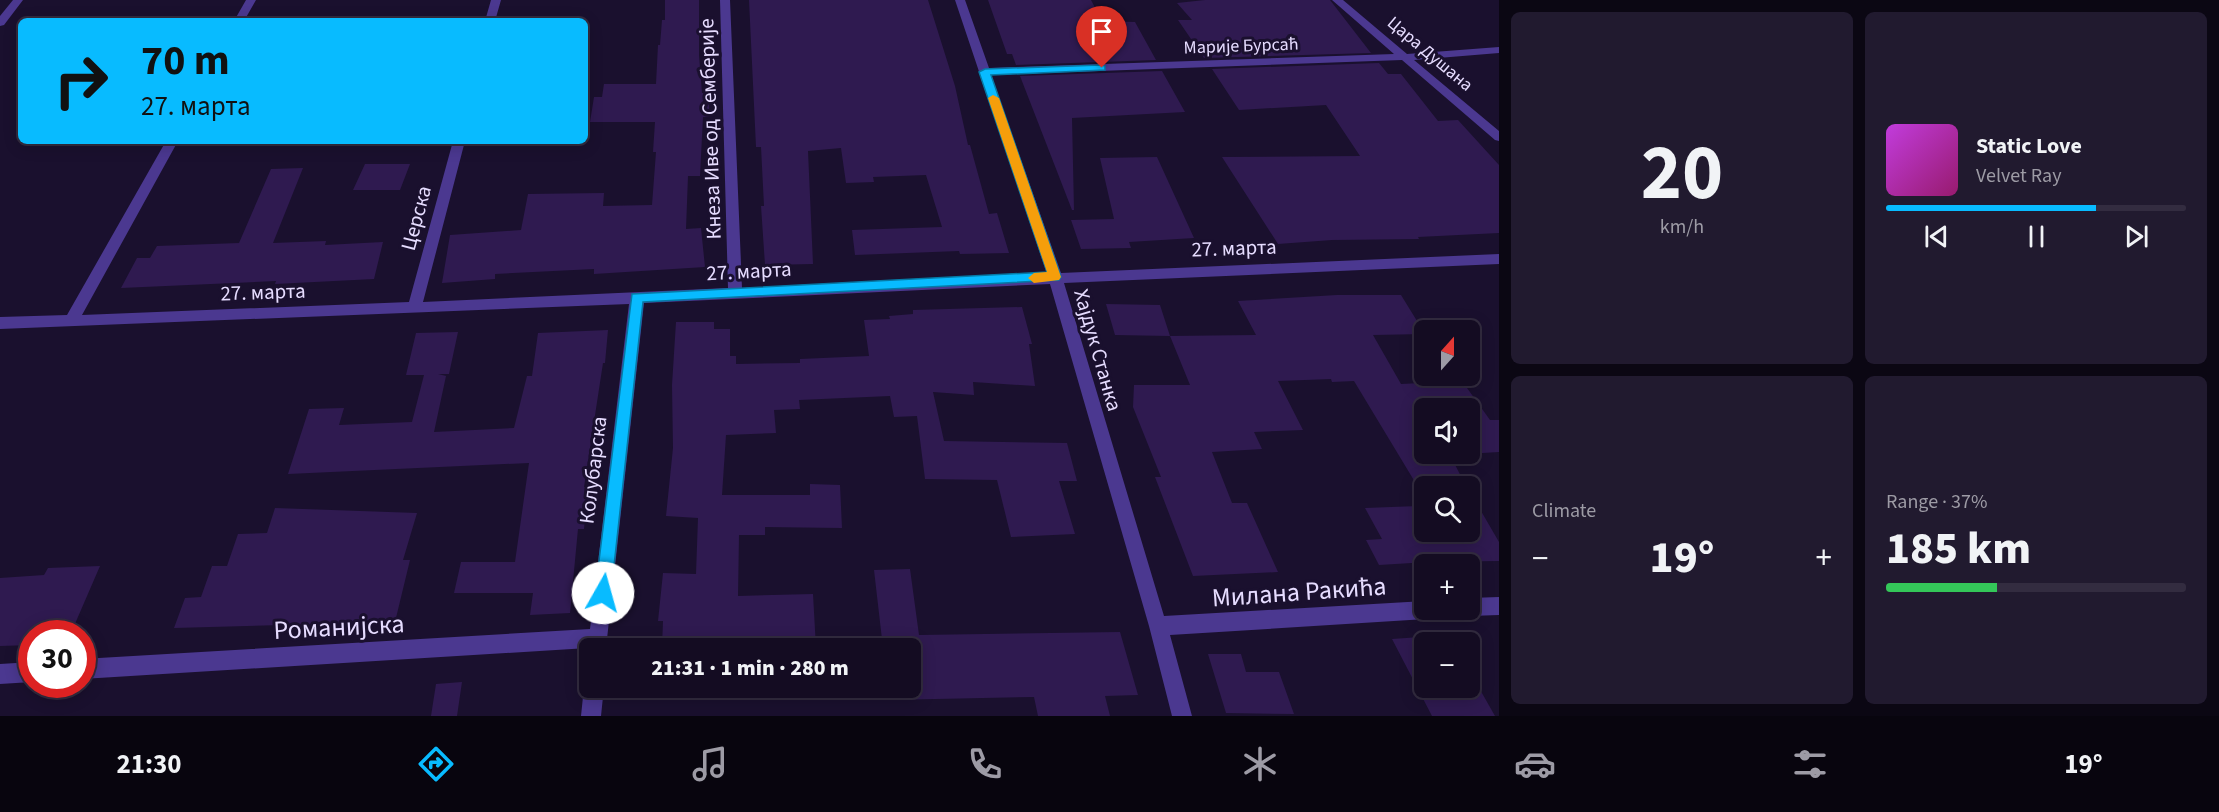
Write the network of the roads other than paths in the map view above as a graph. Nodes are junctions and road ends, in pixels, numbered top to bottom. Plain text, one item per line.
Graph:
1 (18, 0) edge
2 (251, 0) edge
3 (496, 0) edge
4 (725, 0) edge
5 (960, 0) edge
6 (1337, 0) edge
7 (241, 18) edge
8 (491, 18) edge
9 (0, 23) edge
10 (1499, 50) edge
11 (1407, 57) junction
12 (985, 72) junction
13 (1499, 137) edge
14 (170, 144) edge
15 (458, 144) edge
16 (1499, 259) edge
17 (1055, 277) junction
18 (735, 293) junction
19 (637, 298) junction
20 (415, 306) junction
21 (71, 321) junction
22 (0, 323) edge
23 (1499, 606) edge
24 (1480, 607) edge
25 (1414, 611) edge
26 (1158, 626) junction
27 (598, 638) edge
28 (579, 644) edge
29 (96, 668) edge
30 (18, 673) edge
31 (0, 674) edge
32 (593, 698) edge
33 (591, 716) edge
34 (1182, 716) edge

1 - 9 street
2 - 7 street
3 - 8 street
4 - 18 street, Кнеза Иве од Семберије
5 - 12 street, Хајдук Станка
6 - 11 street, Цара Душана
10 - 11 street, Марије Бурсаћ
11 - 12 street, Марије Бурсаћ
11 - 13 street, Цара Душана
12 - 17 street, Хајдук Станка
14 - 21 street
15 - 20 street, Церска
16 - 17 street, 27. марта
17 - 18 street, 27. марта
17 - 26 street, Хајдук Станка
18 - 19 street, 27. марта
19 - 20 street, 27. марта
19 - 27 street, Колубарска
20 - 21 street, 27. марта
21 - 22 street, 27. марта
23 - 24 street
25 - 26 street, Милана Ракића
26 - 34 street, Хајдук Станка
28 - 29 street, Романијска
30 - 31 street
32 - 33 street

